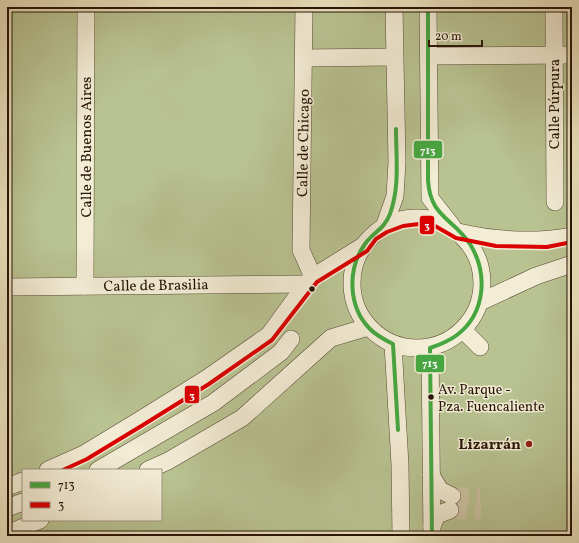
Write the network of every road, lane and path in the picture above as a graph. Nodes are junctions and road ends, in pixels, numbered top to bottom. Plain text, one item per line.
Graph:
1 (86, 7) edge
2 (304, 7) edge
3 (394, 7) edge
4 (428, 7) edge
5 (554, 7) edge
6 (554, 55) junction
7 (572, 55) edge
8 (429, 56) junction
9 (394, 57) junction
10 (304, 58) junction
11 (555, 202) dead end
12 (384, 226) junction
13 (455, 230) junction
14 (572, 236) edge
15 (363, 246) junction
16 (572, 264) edge
17 (309, 280) junction
18 (85, 286) junction
19 (7, 287) edge
20 (480, 302) junction
21 (368, 327) junction
22 (463, 330) junction
23 (291, 339) dead end
24 (393, 344) junction
25 (480, 347) dead end
26 (430, 348) junction
27 (50, 469) edge
28 (100, 469) edge
29 (150, 469) edge
30 (431, 476) junction
31 (22, 481) edge
32 (7, 487) edge
33 (22, 502) edge
34 (7, 508) edge
35 (38, 521) edge
36 (432, 531) edge
37 (7, 534) edge
38 (401, 536) edge

1 - 18 street, Calle de Buenos Aires
2 - 10 street, Calle de Chicago
3 - 9 street
4 - 8 street
5 - 6 street, Calle Púrpura
6 - 7 street
6 - 8 street
6 - 11 street, Calle Púrpura
8 - 13 street
9 - 10 street
9 - 12 street
10 - 17 street, Calle de Chicago
12 - 13 street
12 - 15 street
13 - 14 street
13 - 20 street
15 - 17 street
15 - 21 street
16 - 20 street
17 - 18 street, Calle de Brasilia
17 - 27 street
18 - 19 street, Calle de Brasilia
20 - 22 street
21 - 24 street
21 - 29 street
22 - 25 street
22 - 26 street
23 - 28 street
24 - 26 street
24 - 38 street
26 - 30 street
30 - 36 street
30 - 36 street
31 - 32 street
33 - 34 street
35 - 37 street

